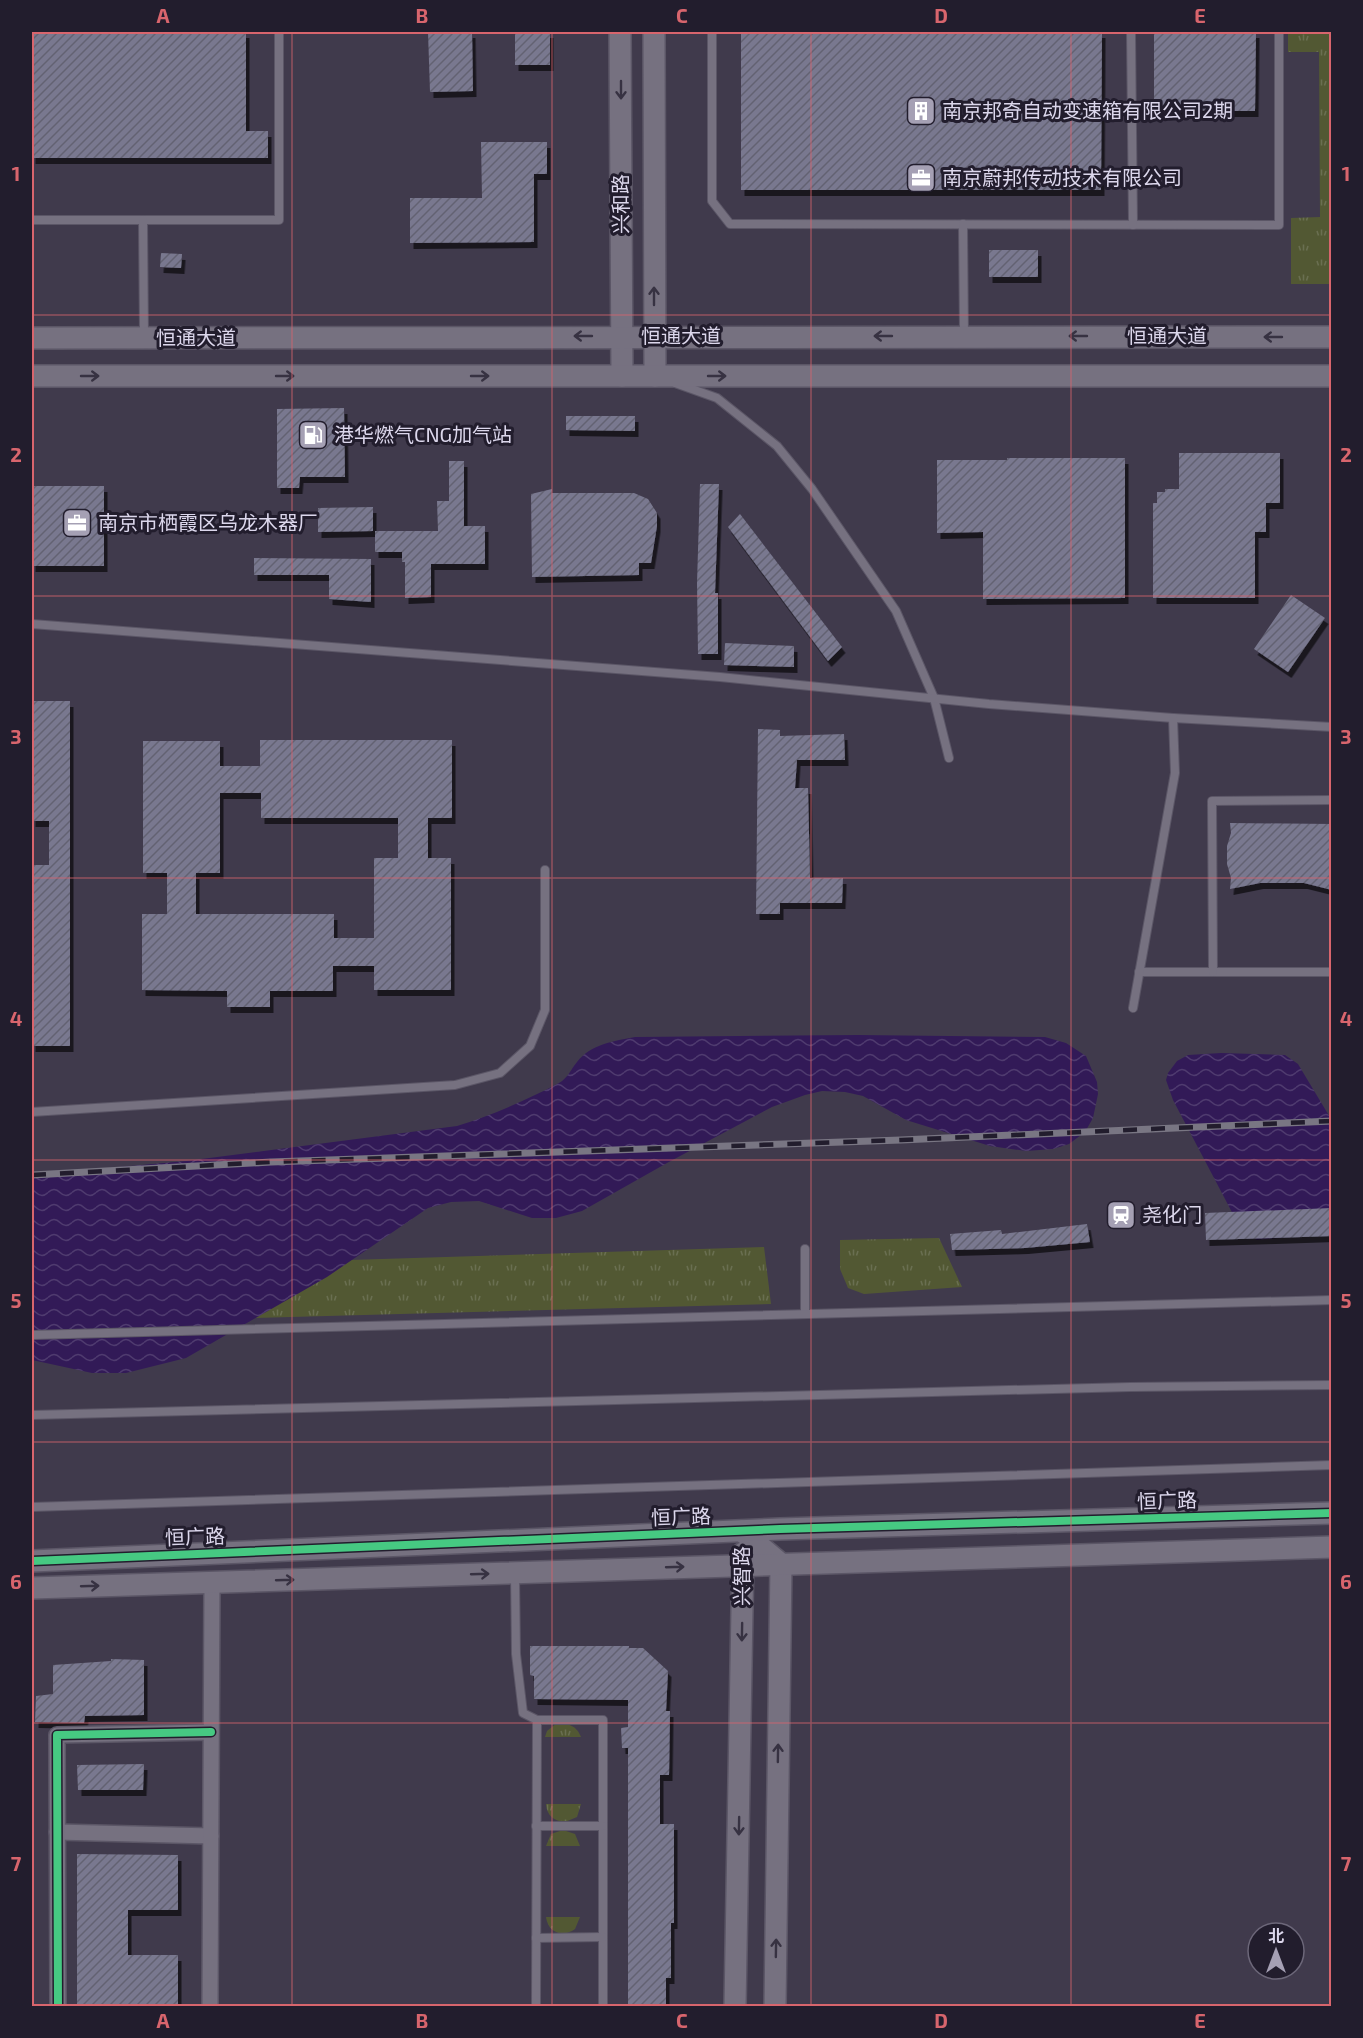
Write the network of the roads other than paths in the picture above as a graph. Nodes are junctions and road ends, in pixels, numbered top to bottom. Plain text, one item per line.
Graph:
1 (279, 32) edge
2 (620, 32) edge
3 (654, 32) edge
4 (712, 32) edge
5 (1131, 32) edge
6 (1279, 32) edge
7 (32, 220) edge
8 (143, 220) junction
9 (963, 224) junction
10 (1132, 225) junction
11 (622, 336) junction
12 (654, 336) junction
13 (964, 336) junction
14 (1332, 337) edge
15 (32, 338) edge
16 (144, 338) junction
17 (32, 376) edge
18 (622, 376) junction
19 (654, 376) junction
20 (1332, 376) edge
21 (32, 624) edge
22 (934, 698) junction
23 (1173, 718) junction
24 (1332, 727) edge
25 (949, 758) dead end
26 (1332, 800) edge
27 (545, 870) dead end
28 (1139, 972) junction
29 (1213, 972) junction
30 (1332, 972) edge
31 (1133, 1008) dead end
32 (32, 1112) edge
33 (805, 1249) dead end
34 (1332, 1300) edge
35 (805, 1314) junction
36 (32, 1335) edge
37 (1332, 1384) edge
38 (32, 1414) edge
39 (1332, 1465) edge
40 (32, 1507) edge
41 (1332, 1513) edge
42 (742, 1531) junction
43 (1332, 1547) edge
44 (32, 1561) edge
45 (781, 1564) junction
46 (744, 1565) junction
47 (515, 1573) junction
48 (212, 1582) junction
49 (32, 1588) edge
50 (537, 1720) junction
51 (211, 1732) junction
52 (536, 1826) junction
53 (603, 1826) junction
54 (57, 1832) junction
55 (211, 1836) junction
56 (603, 1937) junction
57 (536, 1938) junction
58 (58, 2007) edge
59 (210, 2007) edge
60 (536, 2007) edge
61 (603, 2007) edge
62 (735, 2007) edge
63 (775, 2007) edge

1 - 8 lane
2 -> 11 main road, 兴和路
12 -> 3 main road, 兴和路
4 - 9 lane
5 - 10 lane
6 - 10 lane
7 - 8 lane
8 - 16 lane
9 - 10 lane
9 - 13 lane
11 - 12 main road, 恒通大道
11 -> 16 main road, 恒通大道
11 - 18 main road, 兴和路
13 -> 12 main road, 恒通大道
12 - 19 main road, 兴和路
14 -> 13 main road, 恒通大道
15 - 16 main road, 恒通大道
17 -> 18 main road, 恒通大道
18 - 19 main road, 恒通大道
19 -> 20 main road, 恒通大道
19 - 22 lane
21 - 22 lane
22 - 23 lane
22 - 25 lane
23 - 24 lane
23 - 28 lane
26 - 29 lane
27 - 32 lane
28 - 29 lane
28 - 31 lane
29 - 30 lane
33 - 35 lane
34 - 35 lane
35 - 36 lane
37 - 38 lane
39 - 40 lane
41 - 42 main road, 恒广路
42 - 44 main road, 恒广路
42 - 45 main road, 兴智路
42 - 46 main road, 兴智路
43 - 45 main road
45 - 46 main road
63 -> 45 main road, 兴智路
47 -> 46 main road
46 -> 62 main road, 兴智路
48 -> 47 main road
47 - 50 lane
49 -> 48 main road
48 - 51 street
50 - 52 lane
50 - 53 lane
51 - 54 street
51 - 55 street
52 - 53 lane
52 - 57 lane
53 - 56 lane
54 - 55 street
54 - 58 street
55 - 59 street
56 - 57 lane
56 - 61 lane
57 - 60 lane

